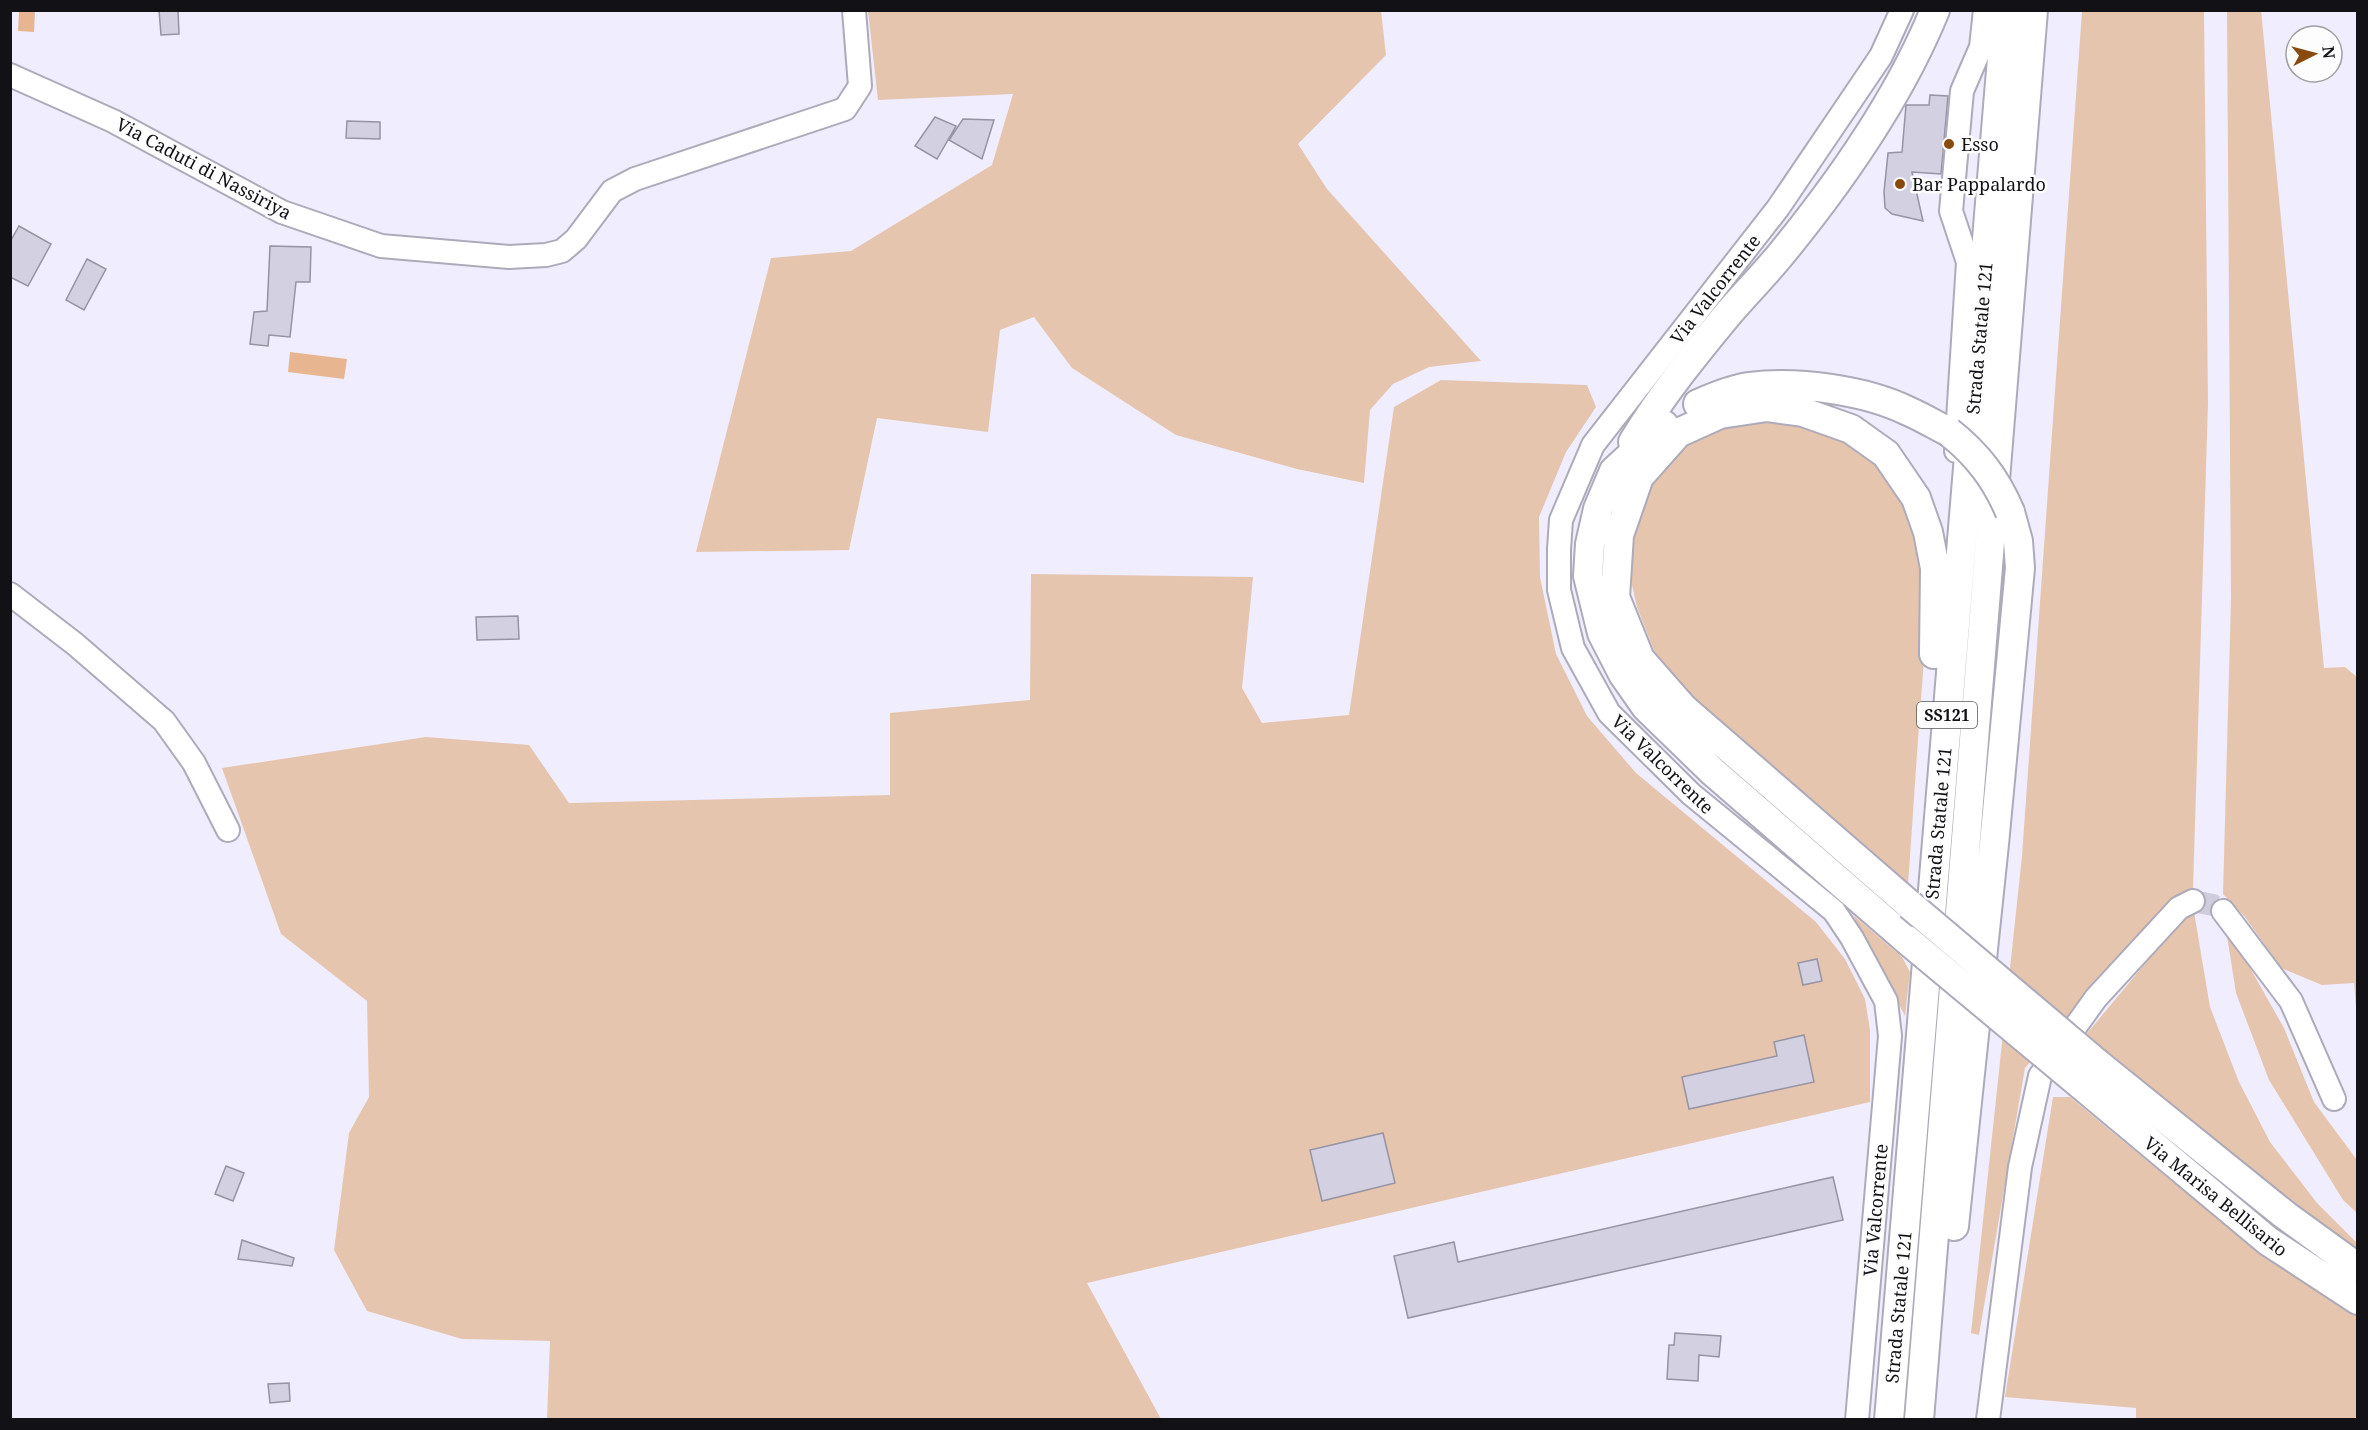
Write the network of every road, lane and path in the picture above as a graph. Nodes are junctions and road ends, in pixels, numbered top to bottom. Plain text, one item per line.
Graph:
1 (854, 10) edge
2 (1902, 10) edge
3 (1935, 10) edge
4 (1985, 10) edge
5 (2006, 10) edge
6 (2033, 10) edge
7 (10, 75) edge
8 (1614, 471) junction
9 (1966, 486) junction
10 (10, 594) edge
11 (228, 830) dead end
12 (2193, 902) dead end
13 (2223, 911) tunnel mouth
14 (1925, 976) junction
15 (2090, 1075) junction
16 (2334, 1099) dead end
17 (2358, 1268) edge
18 (2358, 1300) edge
19 (1988, 1418) edge
20 (1857, 1419) edge
21 (1888, 1419) edge
22 (1919, 1419) edge
23 (1935, 1419) edge

1 - 7 street, Via Caduti di Nassiriya
2 - 20 street, Via Valcorrente
3 - 8 main road
4 - 9 street
5 - 9 main road, Strada Statale 121 / SS121
6 - 22 main road, Strada Statale 121 / SS121
8 - 15 main road, bridge
8 - 23 main road, bridge
9 - 14 main road, Strada Statale 121 / SS121
10 - 11 street
12 - 19 street
13 - 16 street
14 - 15 main road, bridge
14 - 21 main road, Strada Statale 121 / SS121
15 - 17 main road, Via Marisa Bellisario
15 - 18 main road, Via Marisa Bellisario

